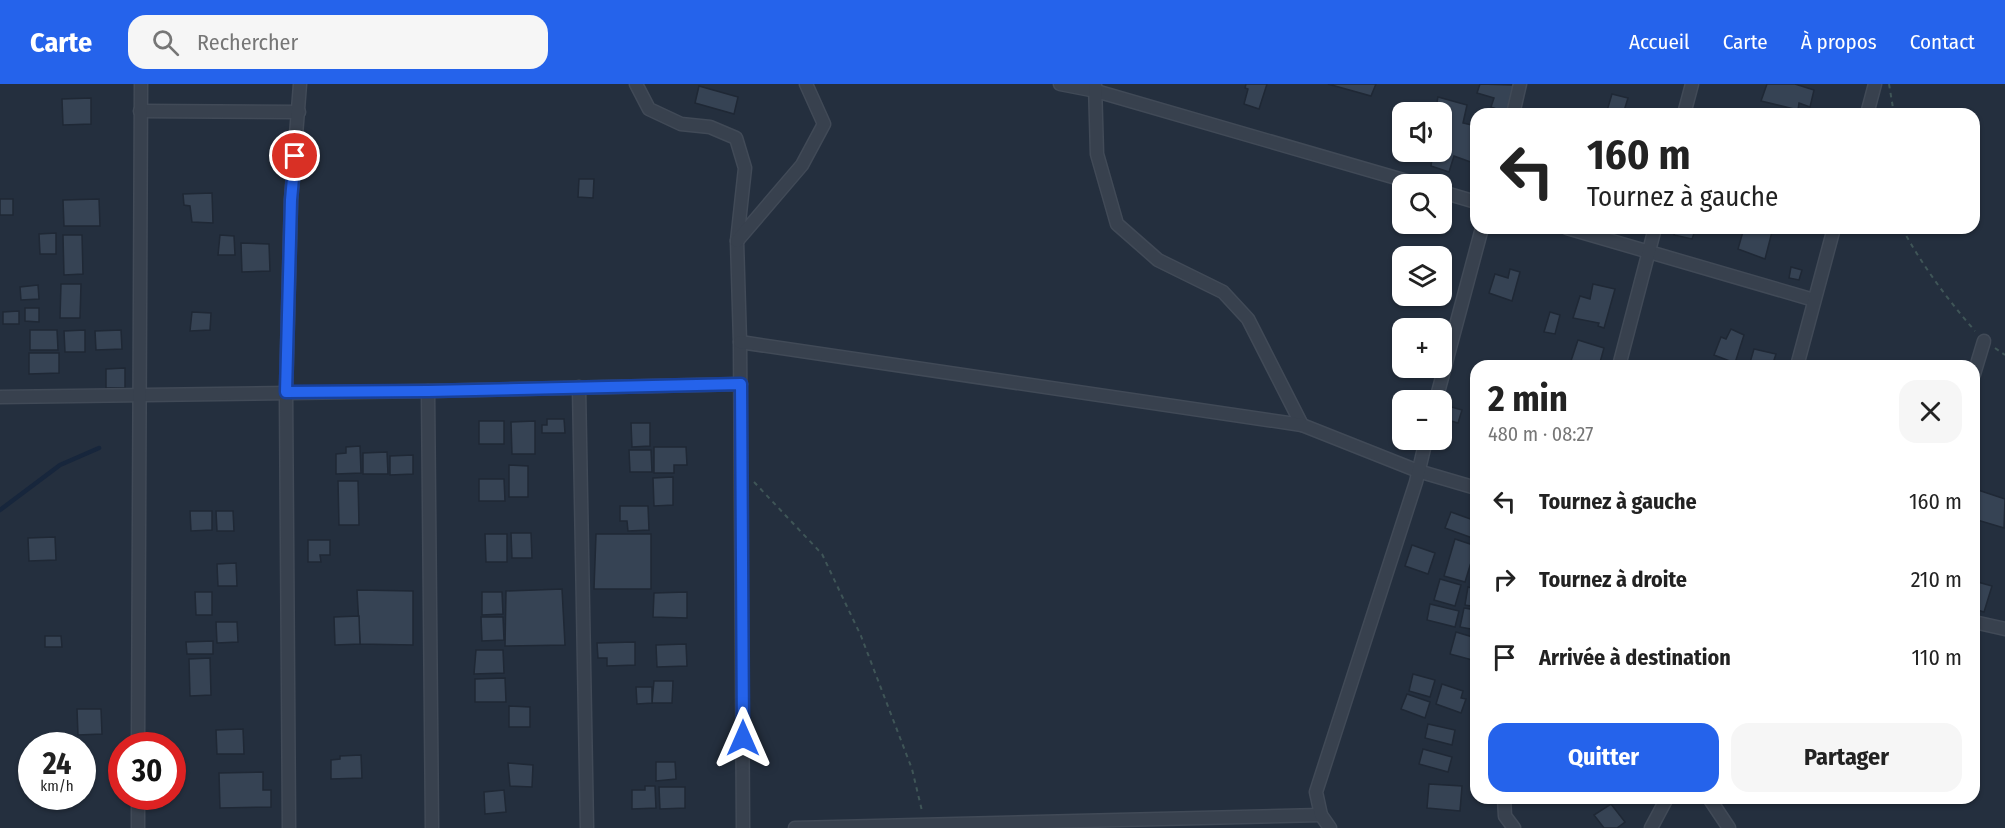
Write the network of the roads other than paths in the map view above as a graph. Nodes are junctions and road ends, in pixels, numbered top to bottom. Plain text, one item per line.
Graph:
1 (141, 84) edge
2 (300, 84) edge
3 (636, 84) edge
4 (806, 84) edge
5 (1060, 84) edge
6 (1521, 84) edge
7 (1692, 84) edge
8 (1875, 84) edge
9 (1096, 88) edge
10 (1515, 108) edge
11 (1686, 108) edge
12 (1869, 108) edge
13 (140, 111) junction
14 (299, 112) junction
15 (1392, 177) edge
16 (1452, 195) edge
17 (1470, 200) edge
18 (1480, 234) edge
19 (1587, 234) edge
20 (1653, 234) edge
21 (1832, 234) edge
22 (737, 241) junction
23 (1648, 252) junction
24 (1814, 300) junction
25 (1984, 340) road end
26 (740, 342) junction
27 (1620, 360) edge
28 (1799, 360) edge
29 (1978, 360) edge
30 (741, 384) junction
31 (579, 387) junction
32 (1439, 390) edge
33 (428, 391) junction
34 (286, 392) junction
35 (139, 395) junction
36 (0, 397) edge
37 (1302, 425) junction
38 (1423, 450) edge
39 (1418, 471) junction
40 (1470, 486) edge
41 (1980, 623) edge
42 (2005, 629) edge
43 (138, 732) edge
44 (1504, 804) edge
45 (1665, 804) edge
46 (1713, 804) edge
47 (138, 810) edge
48 (1321, 815) junction
49 (138, 828) edge
50 (289, 828) edge
51 (432, 828) edge
52 (586, 828) edge
53 (743, 828) edge
54 (795, 828) edge
55 (1330, 828) edge
56 (1514, 828) edge
57 (1652, 828) edge
58 (1729, 828) edge

1 - 13 street
2 - 14 street
3 - 22 street
4 - 22 street
5 - 9 street
6 - 10 street
7 - 11 street
8 - 12 street
9 - 15 street
9 - 37 street
13 - 14 street
13 - 35 street
14 - 34 street
16 - 17 street
18 - 32 street
19 - 23 street
20 - 23 street
21 - 24 street
22 - 26 street
23 - 24 street
23 - 27 street
24 - 28 street
25 - 29 street
26 - 30 street
26 - 37 street
30 - 31 street
30 - 53 street
31 - 33 street
31 - 52 street
33 - 34 street
33 - 51 street
34 - 35 street
34 - 50 street
35 - 36 street
35 - 43 street
37 - 39 street
38 - 39 street
39 - 40 street
39 - 48 street
41 - 42 street
44 - 56 street
45 - 57 street
46 - 58 street
47 - 49 street
48 - 54 street
48 - 55 street

